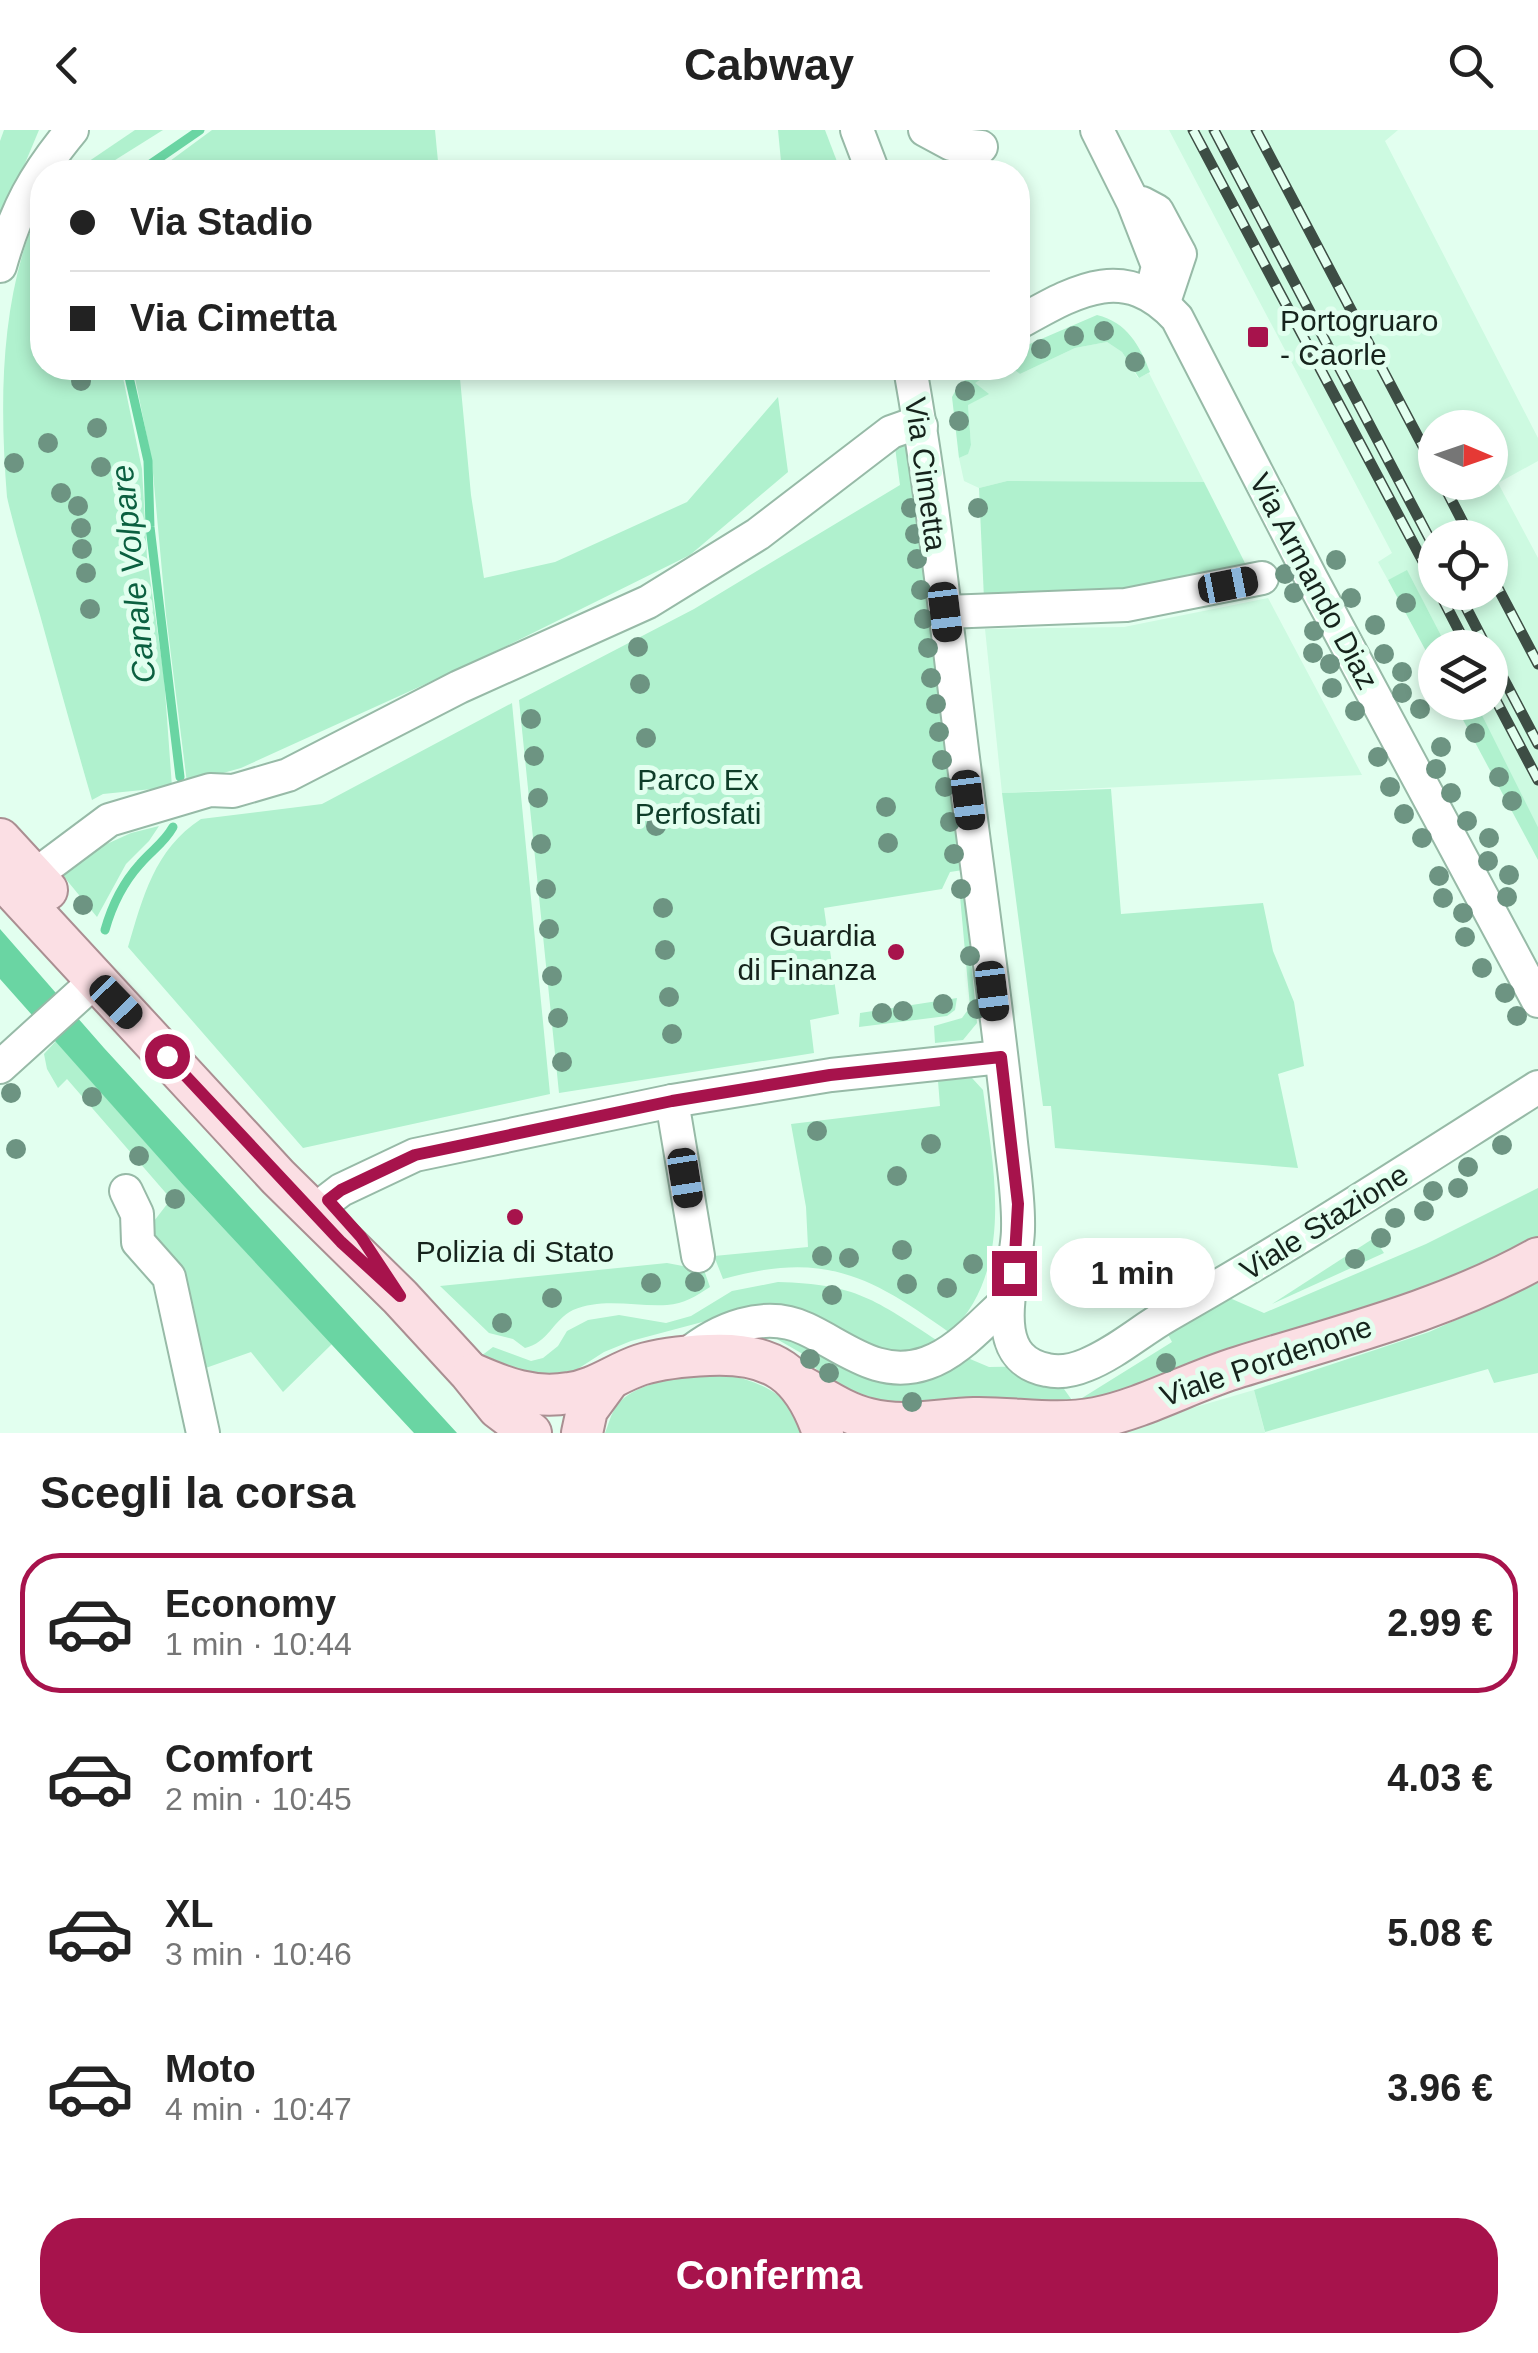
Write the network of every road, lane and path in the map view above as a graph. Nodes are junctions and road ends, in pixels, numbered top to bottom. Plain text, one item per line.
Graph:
1 (72, 130) edge
2 (858, 130) edge
3 (924, 130) edge
4 (1097, 130) edge
5 (983, 150) edge
6 (47, 160) edge
7 (868, 160) edge
8 (30, 188) edge
9 (0, 266) edge
10 (1156, 298) junction
11 (1030, 317) edge
12 (912, 380) edge
13 (931, 380) edge
14 (920, 426) junction
15 (1262, 578) dead end
16 (945, 612) junction
17 (13, 862) edge
18 (1538, 1001) edge
19 (70, 1004) junction
20 (1001, 1057) junction
21 (3, 1058) edge
22 (1538, 1087) edge
23 (672, 1101) junction
24 (268, 1136) junction
25 (126, 1191) dead end
26 (328, 1200) junction
27 (698, 1256) dead end
28 (1538, 1258) edge
29 (400, 1296) junction
30 (1006, 1302) junction
31 (685, 1356) junction
32 (470, 1372) junction
33 (609, 1380) junction
34 (801, 1386) junction
35 (914, 1428) edge
36 (202, 1433) edge
37 (532, 1433) edge
38 (582, 1433) edge
39 (823, 1433) edge

1 - 6 street
2 - 7 street
3 - 5 street
4 - 10 street
8 - 9 street
10 - 11 street
10 - 18 street, Via Armando Diaz
12 - 14 street, Via Cimetta
13 - 14 street
14 - 16 street, Via Cimetta
14 - 17 street
15 - 16 street
16 - 20 street, Via Cimetta
17 - 19 main road
17 - 24 main road
19 - 21 street
19 - 24 street
19 - 29 main road
20 - 23 street
20 - 30 street, Via Cimetta
22 - 30 street, Viale Stazione
23 - 26 street
23 - 27 street
24 - 26 main road
25 - 36 street
26 - 29 main road
28 - 35 main road, Viale Pordenone
29 - 32 main road
30 - 31 street
31 - 33 main road, Viale Pordenone
31 - 34 main road, Viale Pordenone
32 - 33 main road, Viale Pordenone
32 - 37 main road
33 - 38 main road
34 - 35 main road, Viale Pordenone
34 - 39 main road

